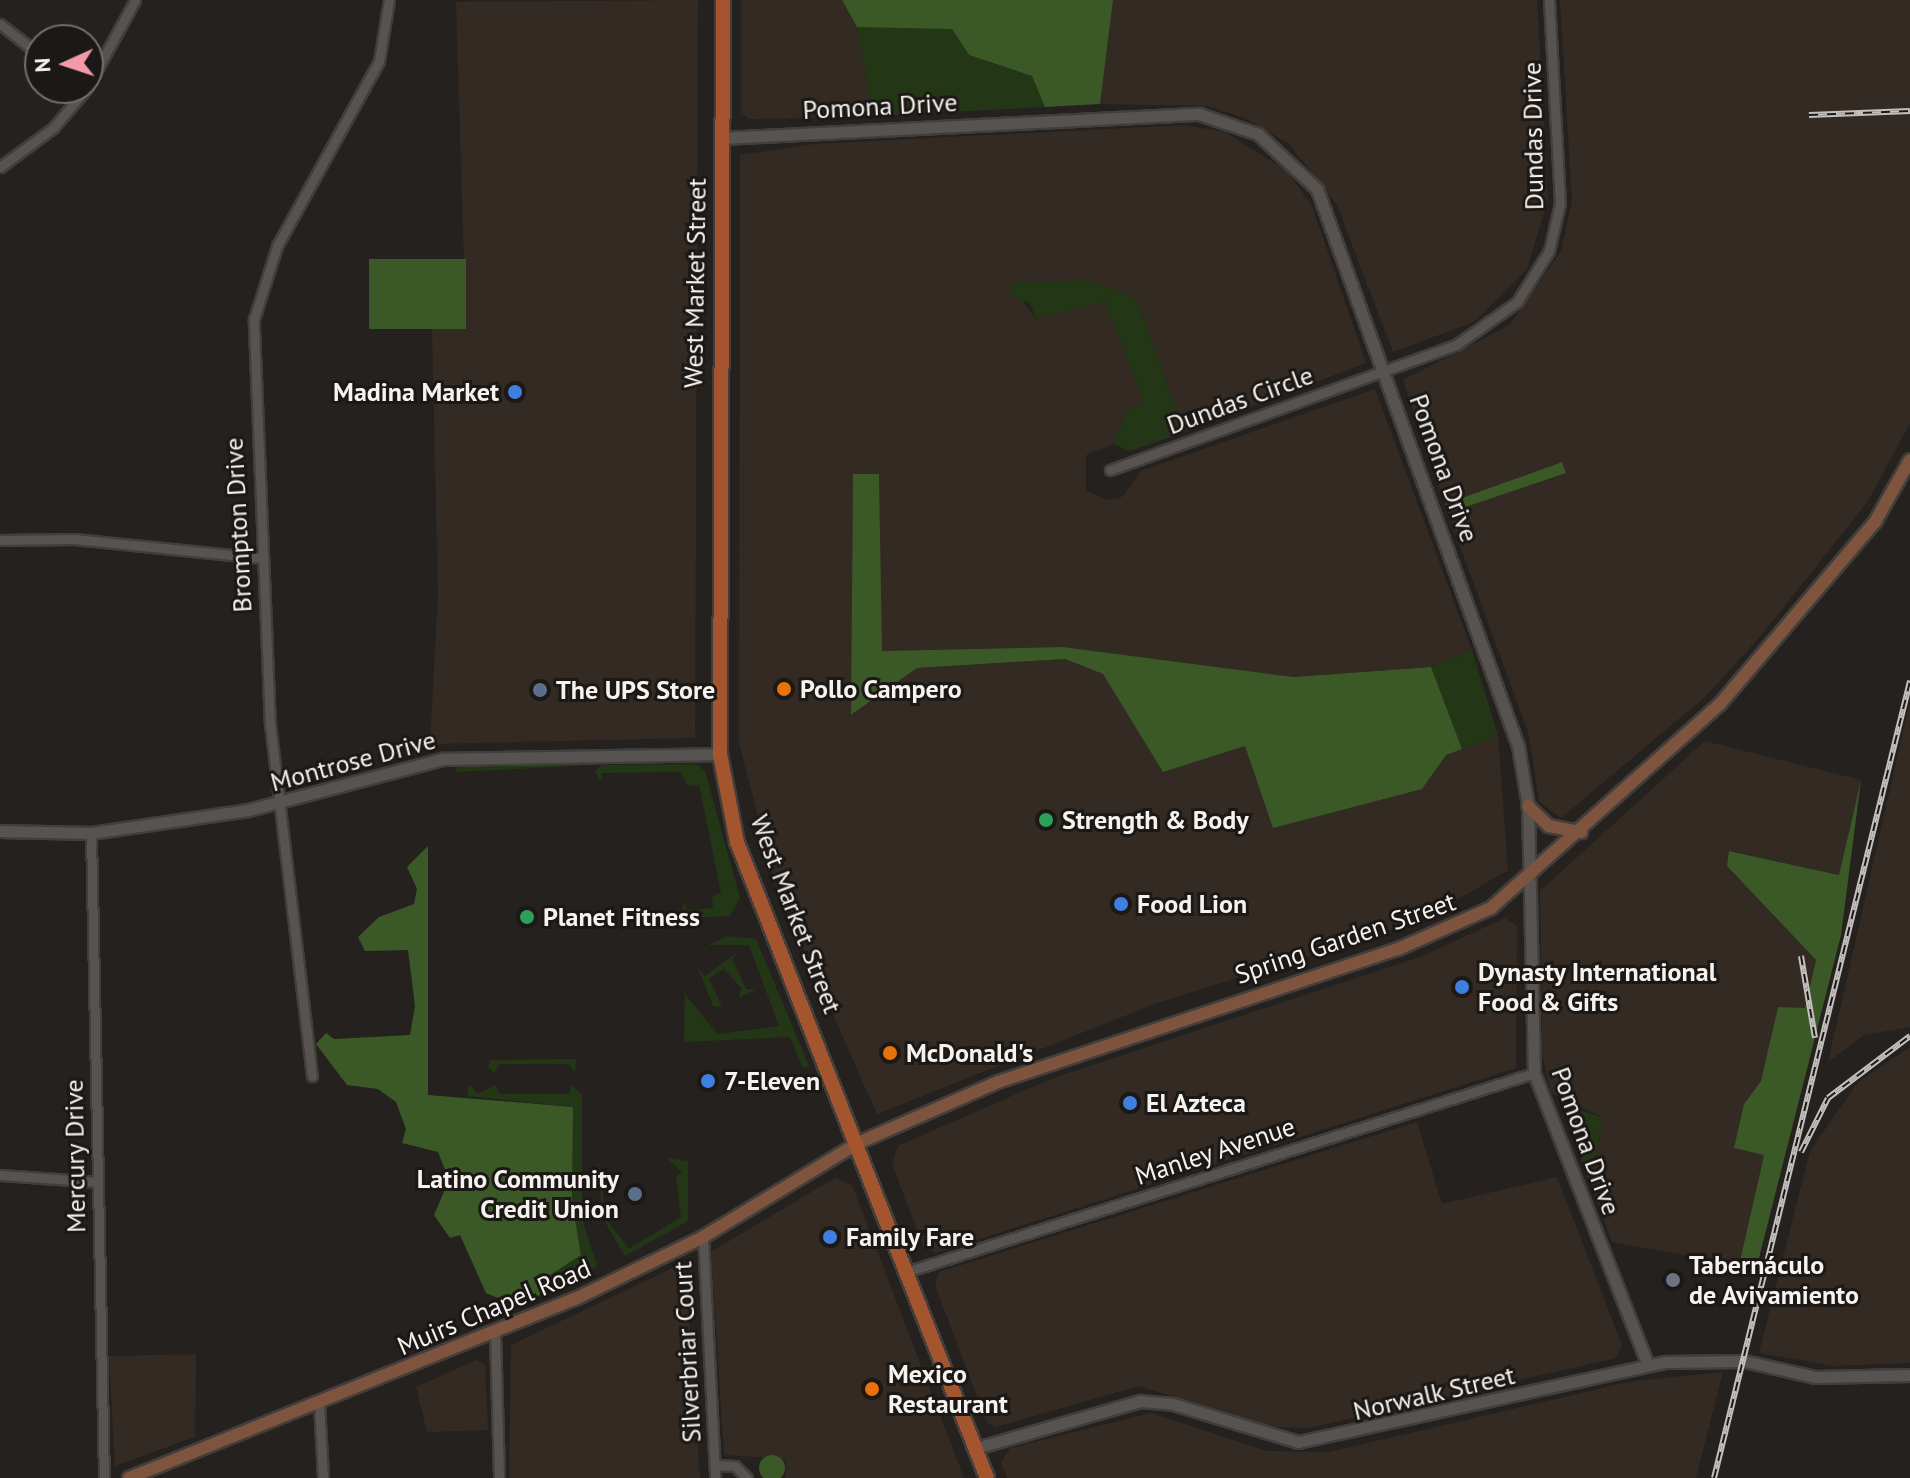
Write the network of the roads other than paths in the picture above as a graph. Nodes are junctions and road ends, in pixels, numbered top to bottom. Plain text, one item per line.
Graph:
1 (135, 0) edge
2 (389, 0) edge
3 (723, 0) edge
4 (1549, 0) edge
5 (0, 24) edge
6 (24, 43) edge
7 (104, 55) edge
8 (72, 104) edge
9 (722, 138) junction
10 (0, 167) edge
11 (1385, 370) junction
12 (1910, 460) edge
13 (1110, 470) dead end
14 (0, 540) edge
15 (261, 558) junction
16 (720, 754) junction
17 (281, 804) junction
18 (1528, 806) junction
19 (0, 831) edge
20 (1581, 832) junction
21 (91, 833) junction
22 (1529, 879) junction
23 (1534, 1073) junction
24 (312, 1076) dead end
25 (860, 1142) junction
26 (0, 1175) edge
27 (98, 1182) junction
28 (703, 1237) junction
29 (909, 1271) junction
30 (495, 1333) junction
31 (1648, 1365) junction
32 (1910, 1375) edge
33 (319, 1403) junction
34 (976, 1448) junction
35 (715, 1465) junction
36 (134, 1477) edge
37 (104, 1478) edge
38 (323, 1478) edge
39 (499, 1478) edge
40 (715, 1478) edge
41 (747, 1478) edge
42 (987, 1478) edge

1 - 7 street
2 - 15 street, Brompton Drive
3 - 9 main road, West Market Street
4 - 11 street, Dundas Drive
5 - 6 street
8 - 10 street
9 - 11 street, Pomona Drive
9 - 16 main road, West Market Street
11 - 13 street, Dundas Circle
11 - 18 street, Pomona Drive
12 - 20 main road, Spring Garden Street
14 - 15 street
15 - 17 street, Brompton Drive
16 - 17 street, Montrose Drive
16 - 25 main road, West Market Street
17 - 21 street, Montrose Drive
17 - 24 street, Brompton Drive
18 - 20 main road
18 - 22 street, Pomona Drive
19 - 21 street, Montrose Drive
20 - 22 main road, Spring Garden Street
21 - 27 street, Mercury Drive
22 - 23 street, Pomona Drive
22 - 25 main road, Spring Garden Street
23 - 29 street, Manley Avenue
23 - 31 street, Pomona Drive
25 - 28 main road, Muirs Chapel Road
25 - 29 main road, West Market Street
26 - 27 street
27 - 37 street, Mercury Drive
28 - 30 main road, Muirs Chapel Road
28 - 35 street, Silverbriar Court
29 - 34 main road, West Market Street
30 - 33 main road, Muirs Chapel Road
30 - 39 street
31 - 32 street, Norwalk Street
31 - 34 street, Norwalk Street
33 - 36 main road, Muirs Chapel Road
33 - 38 street
34 - 42 main road, West Market Street
35 - 40 street, Silverbriar Court
35 - 41 street, Silverbriar Court

